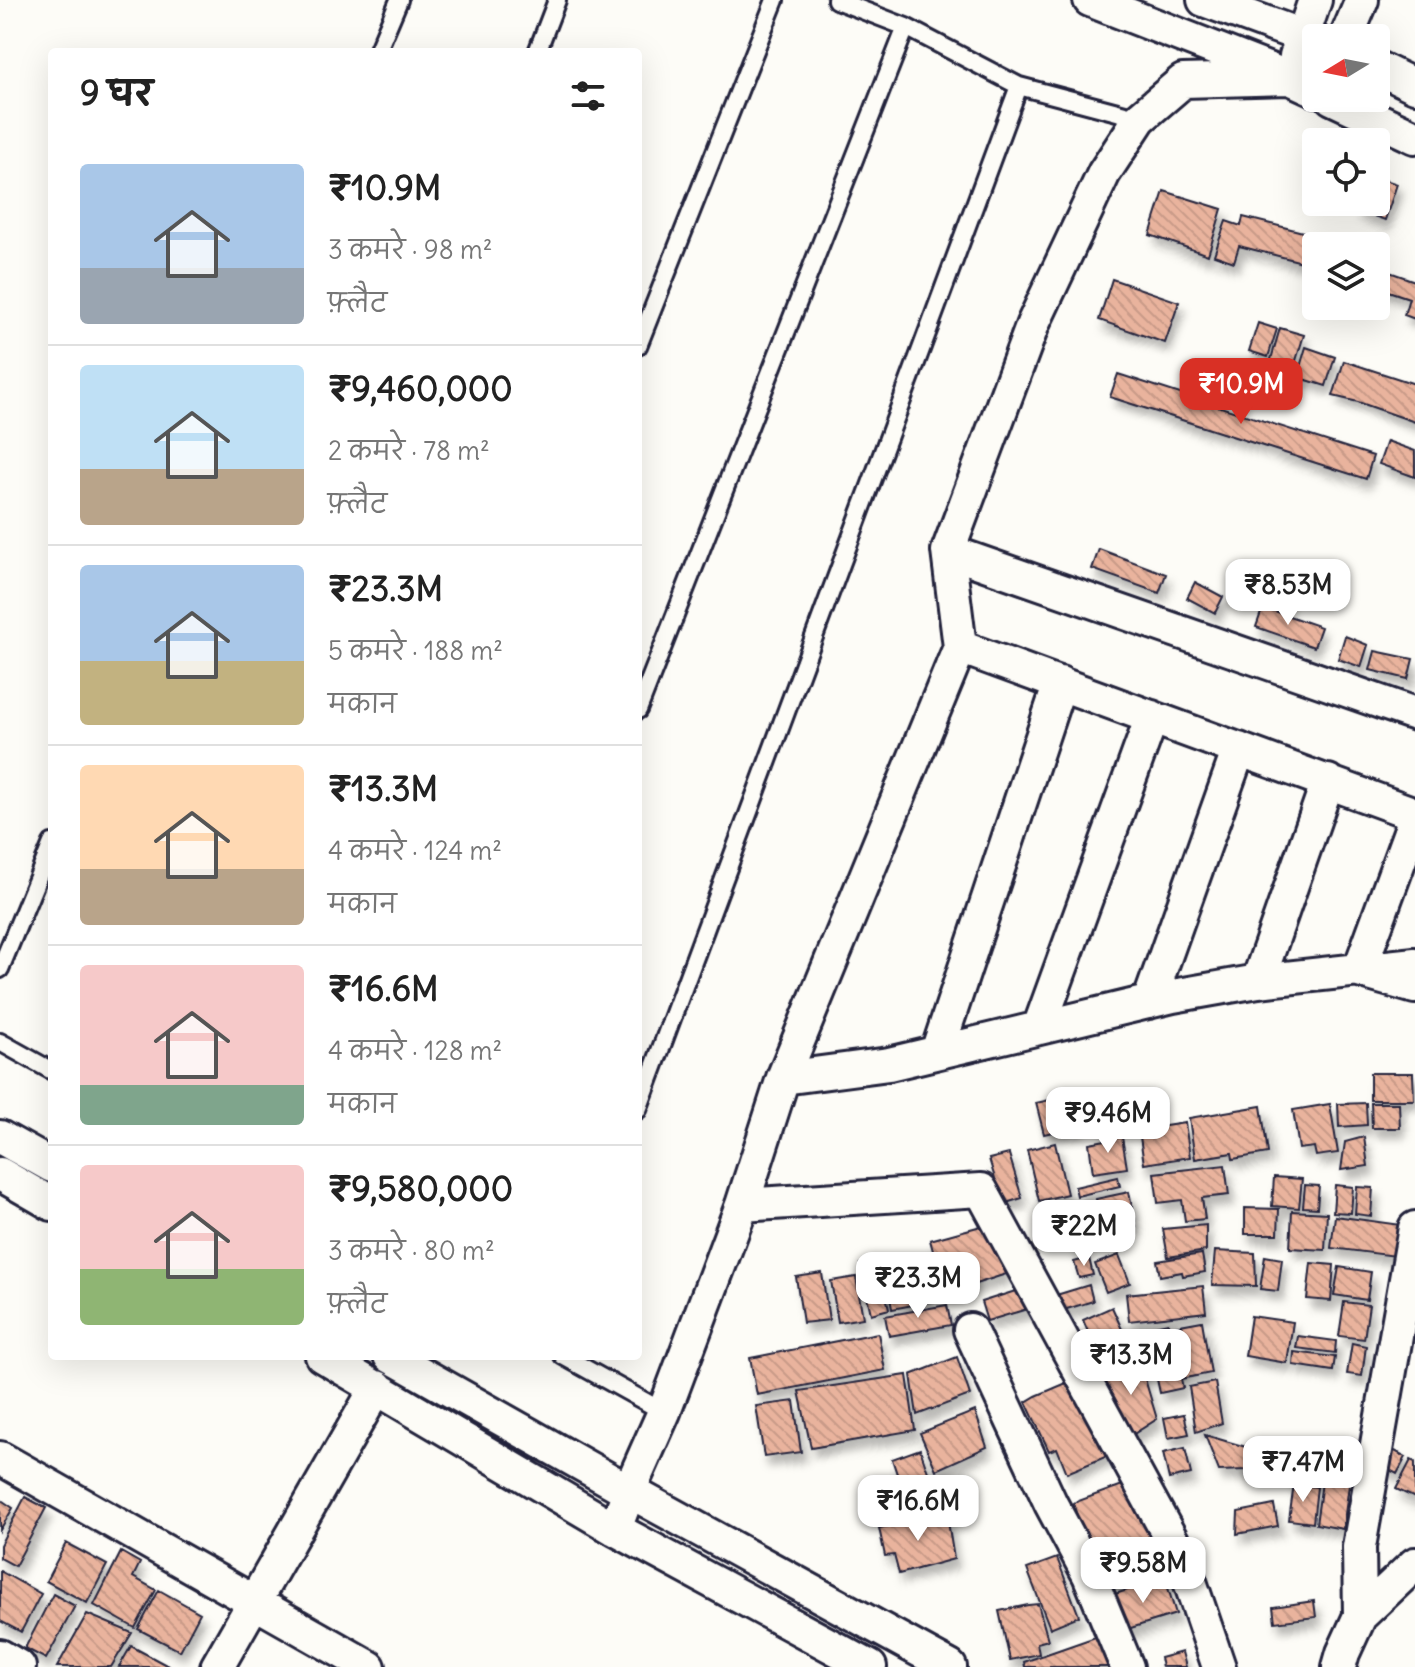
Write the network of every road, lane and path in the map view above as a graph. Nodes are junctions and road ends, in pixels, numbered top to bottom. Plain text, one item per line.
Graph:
1 (399, 0) edge
2 (557, 0) edge
3 (775, 0) edge
4 (836, 0) edge
5 (1090, 0) edge
6 (1204, 0) edge
7 (1315, 0) edge
8 (1362, 0) edge
9 (1311, 24) edge
10 (1352, 24) edge
11 (906, 27) junction
12 (1302, 35) edge
13 (379, 48) edge
14 (539, 48) edge
15 (1390, 74) edge
16 (1302, 75) edge
17 (1302, 77) edge
18 (1019, 86) junction
19 (1415, 86) edge
20 (1362, 112) edge
21 (1140, 118) junction
22 (1415, 137) edge
23 (642, 336) edge
24 (948, 551) junction
25 (960, 647) junction
26 (1060, 683) junction
27 (642, 700) edge
28 (1415, 714) edge
29 (1152, 717) junction
30 (1239, 749) junction
31 (1328, 781) junction
32 (1415, 816) edge
33 (48, 853) edge
34 (1415, 964) edge
35 (0, 969) edge
36 (1359, 971) junction
37 (1258, 981) junction
38 (1415, 987) edge
39 (1149, 1002) junction
40 (1039, 1028) junction
41 (0, 1042) edge
42 (937, 1052) junction
43 (48, 1069) edge
44 (783, 1078) junction
45 (642, 1099) edge
46 (0, 1137) edge
47 (48, 1164) edge
48 (0, 1174) edge
49 (48, 1202) edge
50 (742, 1205) junction
51 (1415, 1228) edge
52 (970, 1330) dead end
53 (329, 1360) edge
54 (397, 1360) edge
55 (570, 1360) edge
56 (377, 1387) junction
57 (664, 1412) junction
58 (0, 1458) edge
59 (629, 1491) junction
60 (615, 1529) junction
61 (1415, 1564) edge
62 (254, 1602) junction
63 (1360, 1616) junction
64 (0, 1656) edge
65 (19, 1667) edge
66 (217, 1667) edge
67 (369, 1667) edge
68 (870, 1667) edge
69 (950, 1667) edge
70 (1127, 1667) edge
71 (1219, 1667) edge
72 (1339, 1667) edge

1 - 13 lane
2 - 14 lane
3 - 23 lane
4 - 11 lane
5 - 16 street
6 - 12 street
7 - 9 street
8 - 10 street
11 - 18 lane
11 - 27 lane
15 - 19 street
17 - 21 street
18 - 21 lane
18 - 45 lane
20 - 22 street
21 - 24 street
24 - 25 street
24 - 28 street
25 - 26 street
25 - 44 street
26 - 29 street
26 - 42 street
29 - 30 street
29 - 40 street
30 - 31 street
30 - 39 street
31 - 32 street
31 - 37 street
32 - 36 street
33 - 35 lane
34 - 36 street
36 - 37 street
36 - 38 street
37 - 39 street
39 - 40 street
40 - 42 street
41 - 43 lane
42 - 44 street
44 - 50 street
46 - 47 street
48 - 49 street
50 - 57 street
50 - 71 street
51 - 63 street
52 - 70 street
53 - 56 street
54 - 59 street
55 - 57 lane
56 - 60 street
56 - 62 street
57 - 59 street
58 - 62 street
59 - 60 street
59 - 69 street
60 - 68 street
61 - 63 street
62 - 66 street
62 - 67 street
63 - 72 street
64 - 65 street

